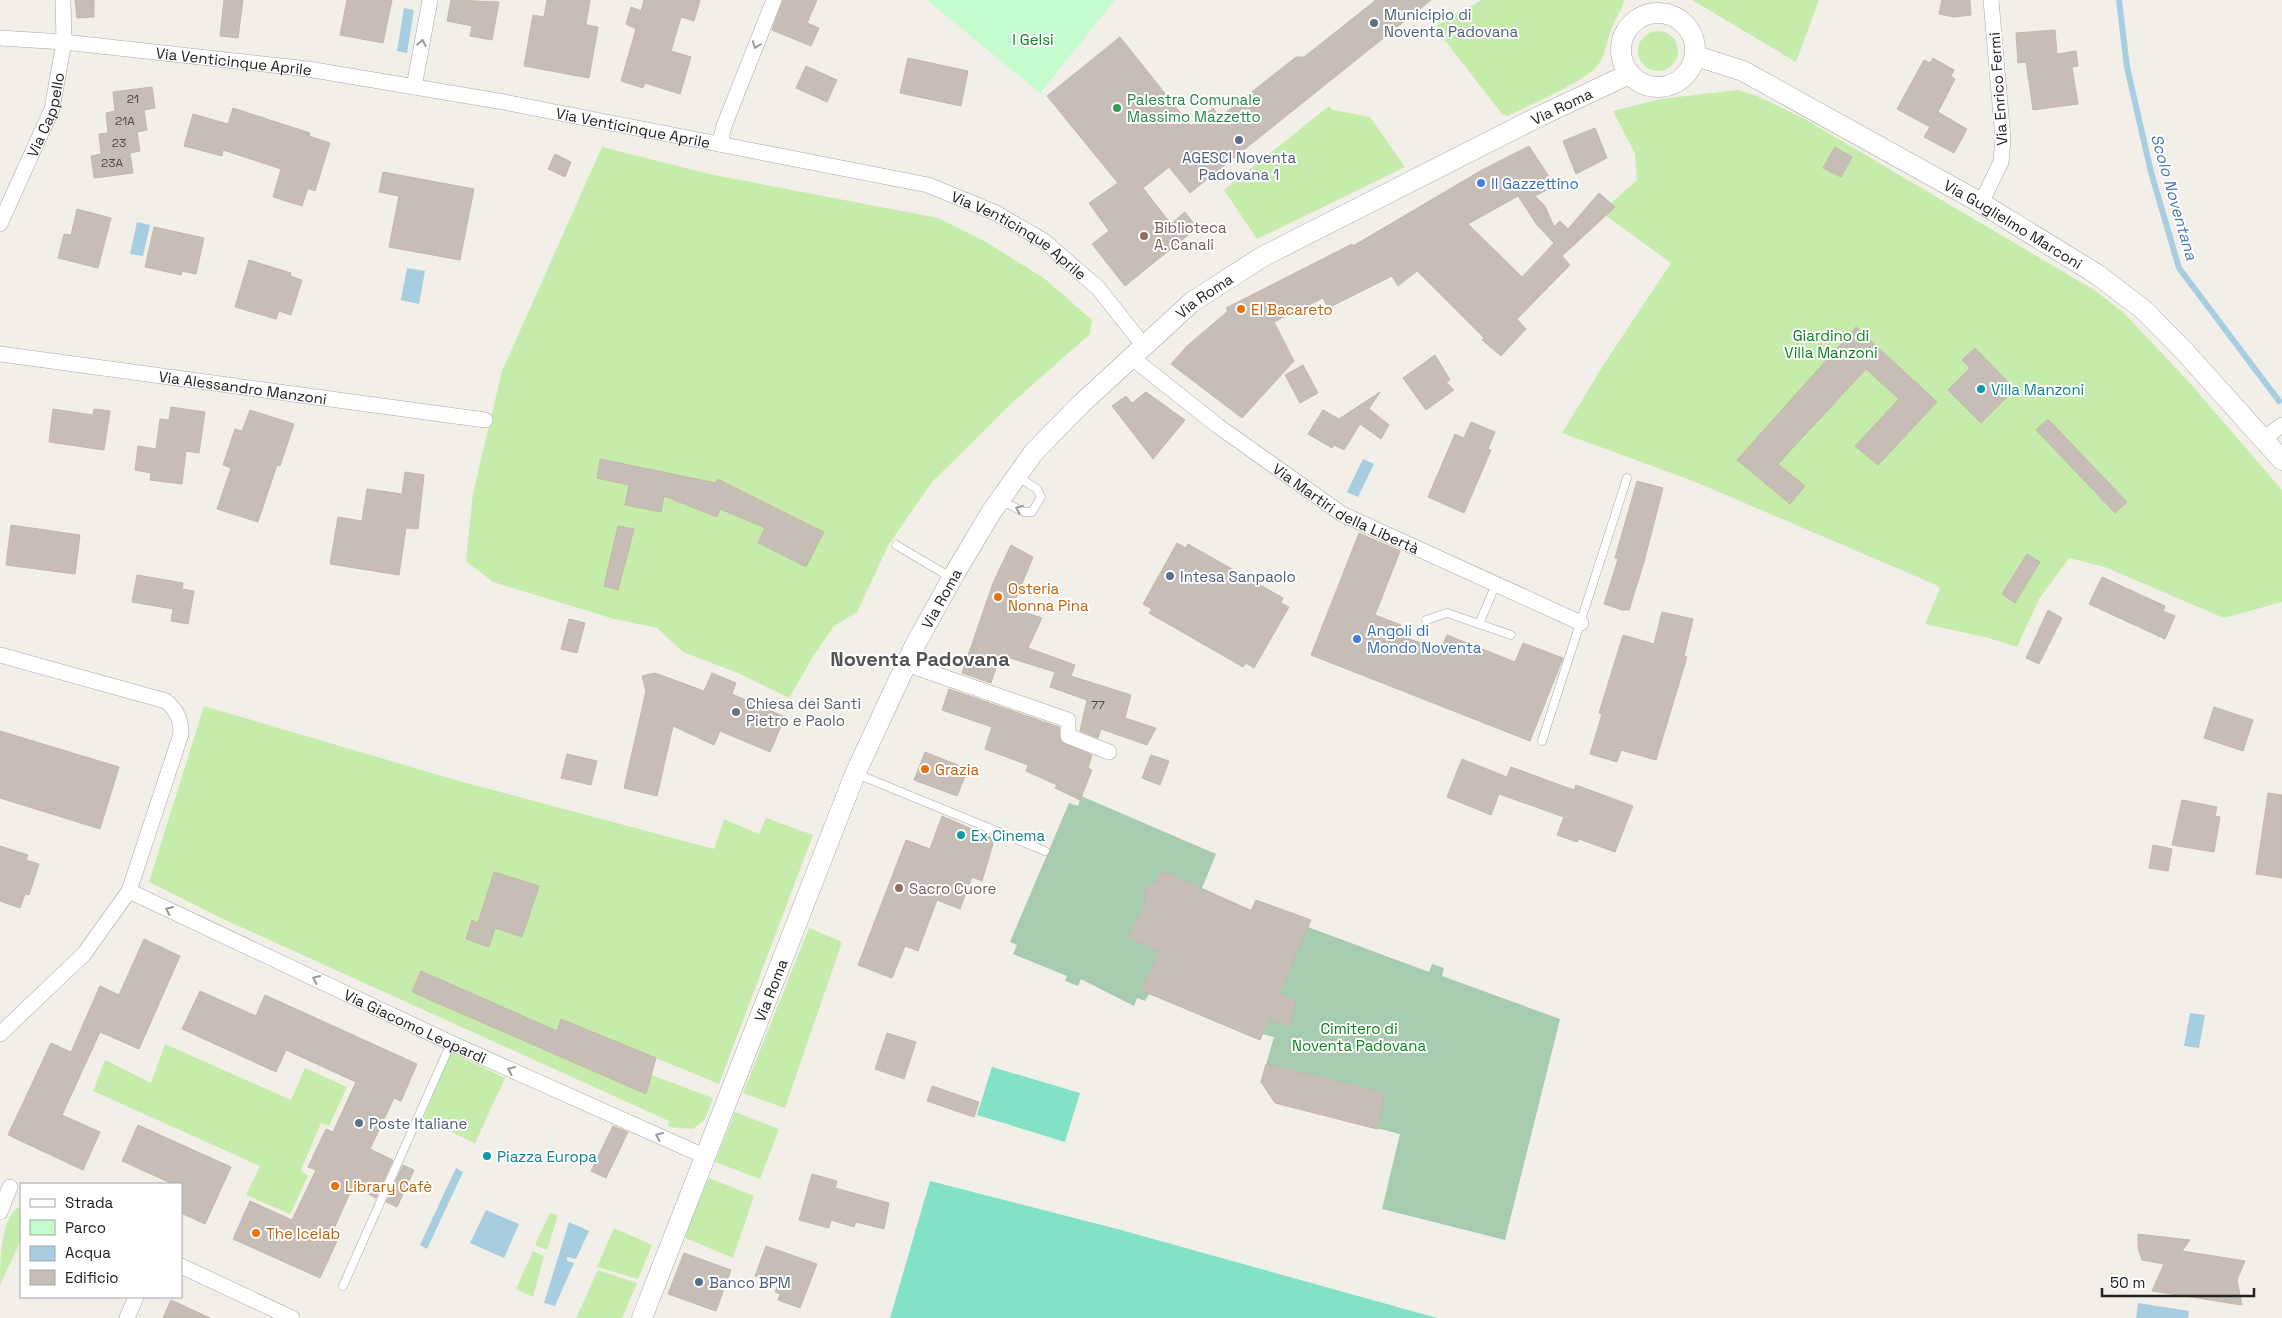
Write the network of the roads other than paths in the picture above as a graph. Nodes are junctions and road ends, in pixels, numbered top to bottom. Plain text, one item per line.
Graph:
1 (63, 0) edge
2 (430, 0) edge
3 (774, 0) edge
4 (1992, 0) edge
5 (1650, 7) edge
6 (0, 38) edge
7 (64, 42) junction
8 (1696, 56) junction
9 (1629, 74) junction
10 (414, 86) junction
11 (720, 144) junction
12 (1981, 203) junction
13 (0, 224) edge
14 (1138, 352) junction
15 (0, 354) edge
16 (485, 420) dead end
17 (2282, 424) edge
18 (2263, 439) junction
19 (2282, 460) edge
20 (1016, 476) junction
21 (1627, 478) dead end
22 (1000, 500) junction
23 (896, 546) dead end
24 (952, 578) junction
25 (1496, 584) junction
26 (1426, 620) dead end
27 (1581, 623) junction
28 (1479, 624) junction
29 (1511, 635) dead end
30 (0, 655) edge
31 (906, 664) junction
32 (1542, 741) dead end
33 (1109, 752) dead end
34 (855, 774) junction
35 (1045, 851) dead end
36 (129, 891) junction
37 (0, 1034) edge
38 (451, 1042) junction
39 (704, 1156) junction
40 (10, 1188) edge
41 (0, 1212) edge
42 (182, 1266) edge
43 (343, 1286) dead end
44 (136, 1298) edge
45 (127, 1318) edge
46 (292, 1318) edge
47 (642, 1318) edge

1 - 7 street, Via Cappello
10 -> 2 street
3 -> 11 street
4 - 12 street, Via Enrico Fermi
5 - 8 street
5 - 9 street
6 - 7 street, Via Venticinque Aprile
7 - 10 street, Via Venticinque Aprile
7 - 13 street, Via Cappello
8 - 9 street
8 - 12 street, Via Guglielmo Marconi
9 - 14 street, Via Roma
10 - 11 street, Via Venticinque Aprile
11 - 14 street, Via Venticinque Aprile
12 - 18 street, Via Guglielmo Marconi
14 - 20 street, Via Roma
14 - 25 street, Via Martiri della Libertà
15 - 16 street, Via Alessandro Manzoni
17 - 18 street
18 - 19 street, Via Guglielmo Marconi
20 - 22 street, Via Roma
20 -> 22 lane
21 - 27 lane
22 - 24 street, Via Roma
23 - 24 lane
24 - 31 street, Via Roma
25 - 27 street, Via Martiri della Libertà
25 - 28 lane
26 - 28 lane
27 - 32 lane
28 - 29 lane
30 - 36 street
31 - 33 street
31 - 34 street, Via Roma
34 - 35 lane
34 - 39 street, Via Roma
36 - 37 street
38 -> 36 street, Via Giacomo Leopardi
39 -> 38 street, Via Giacomo Leopardi
38 - 43 lane
39 - 47 street, Via Roma
40 - 41 street
42 - 46 street
44 - 45 street

